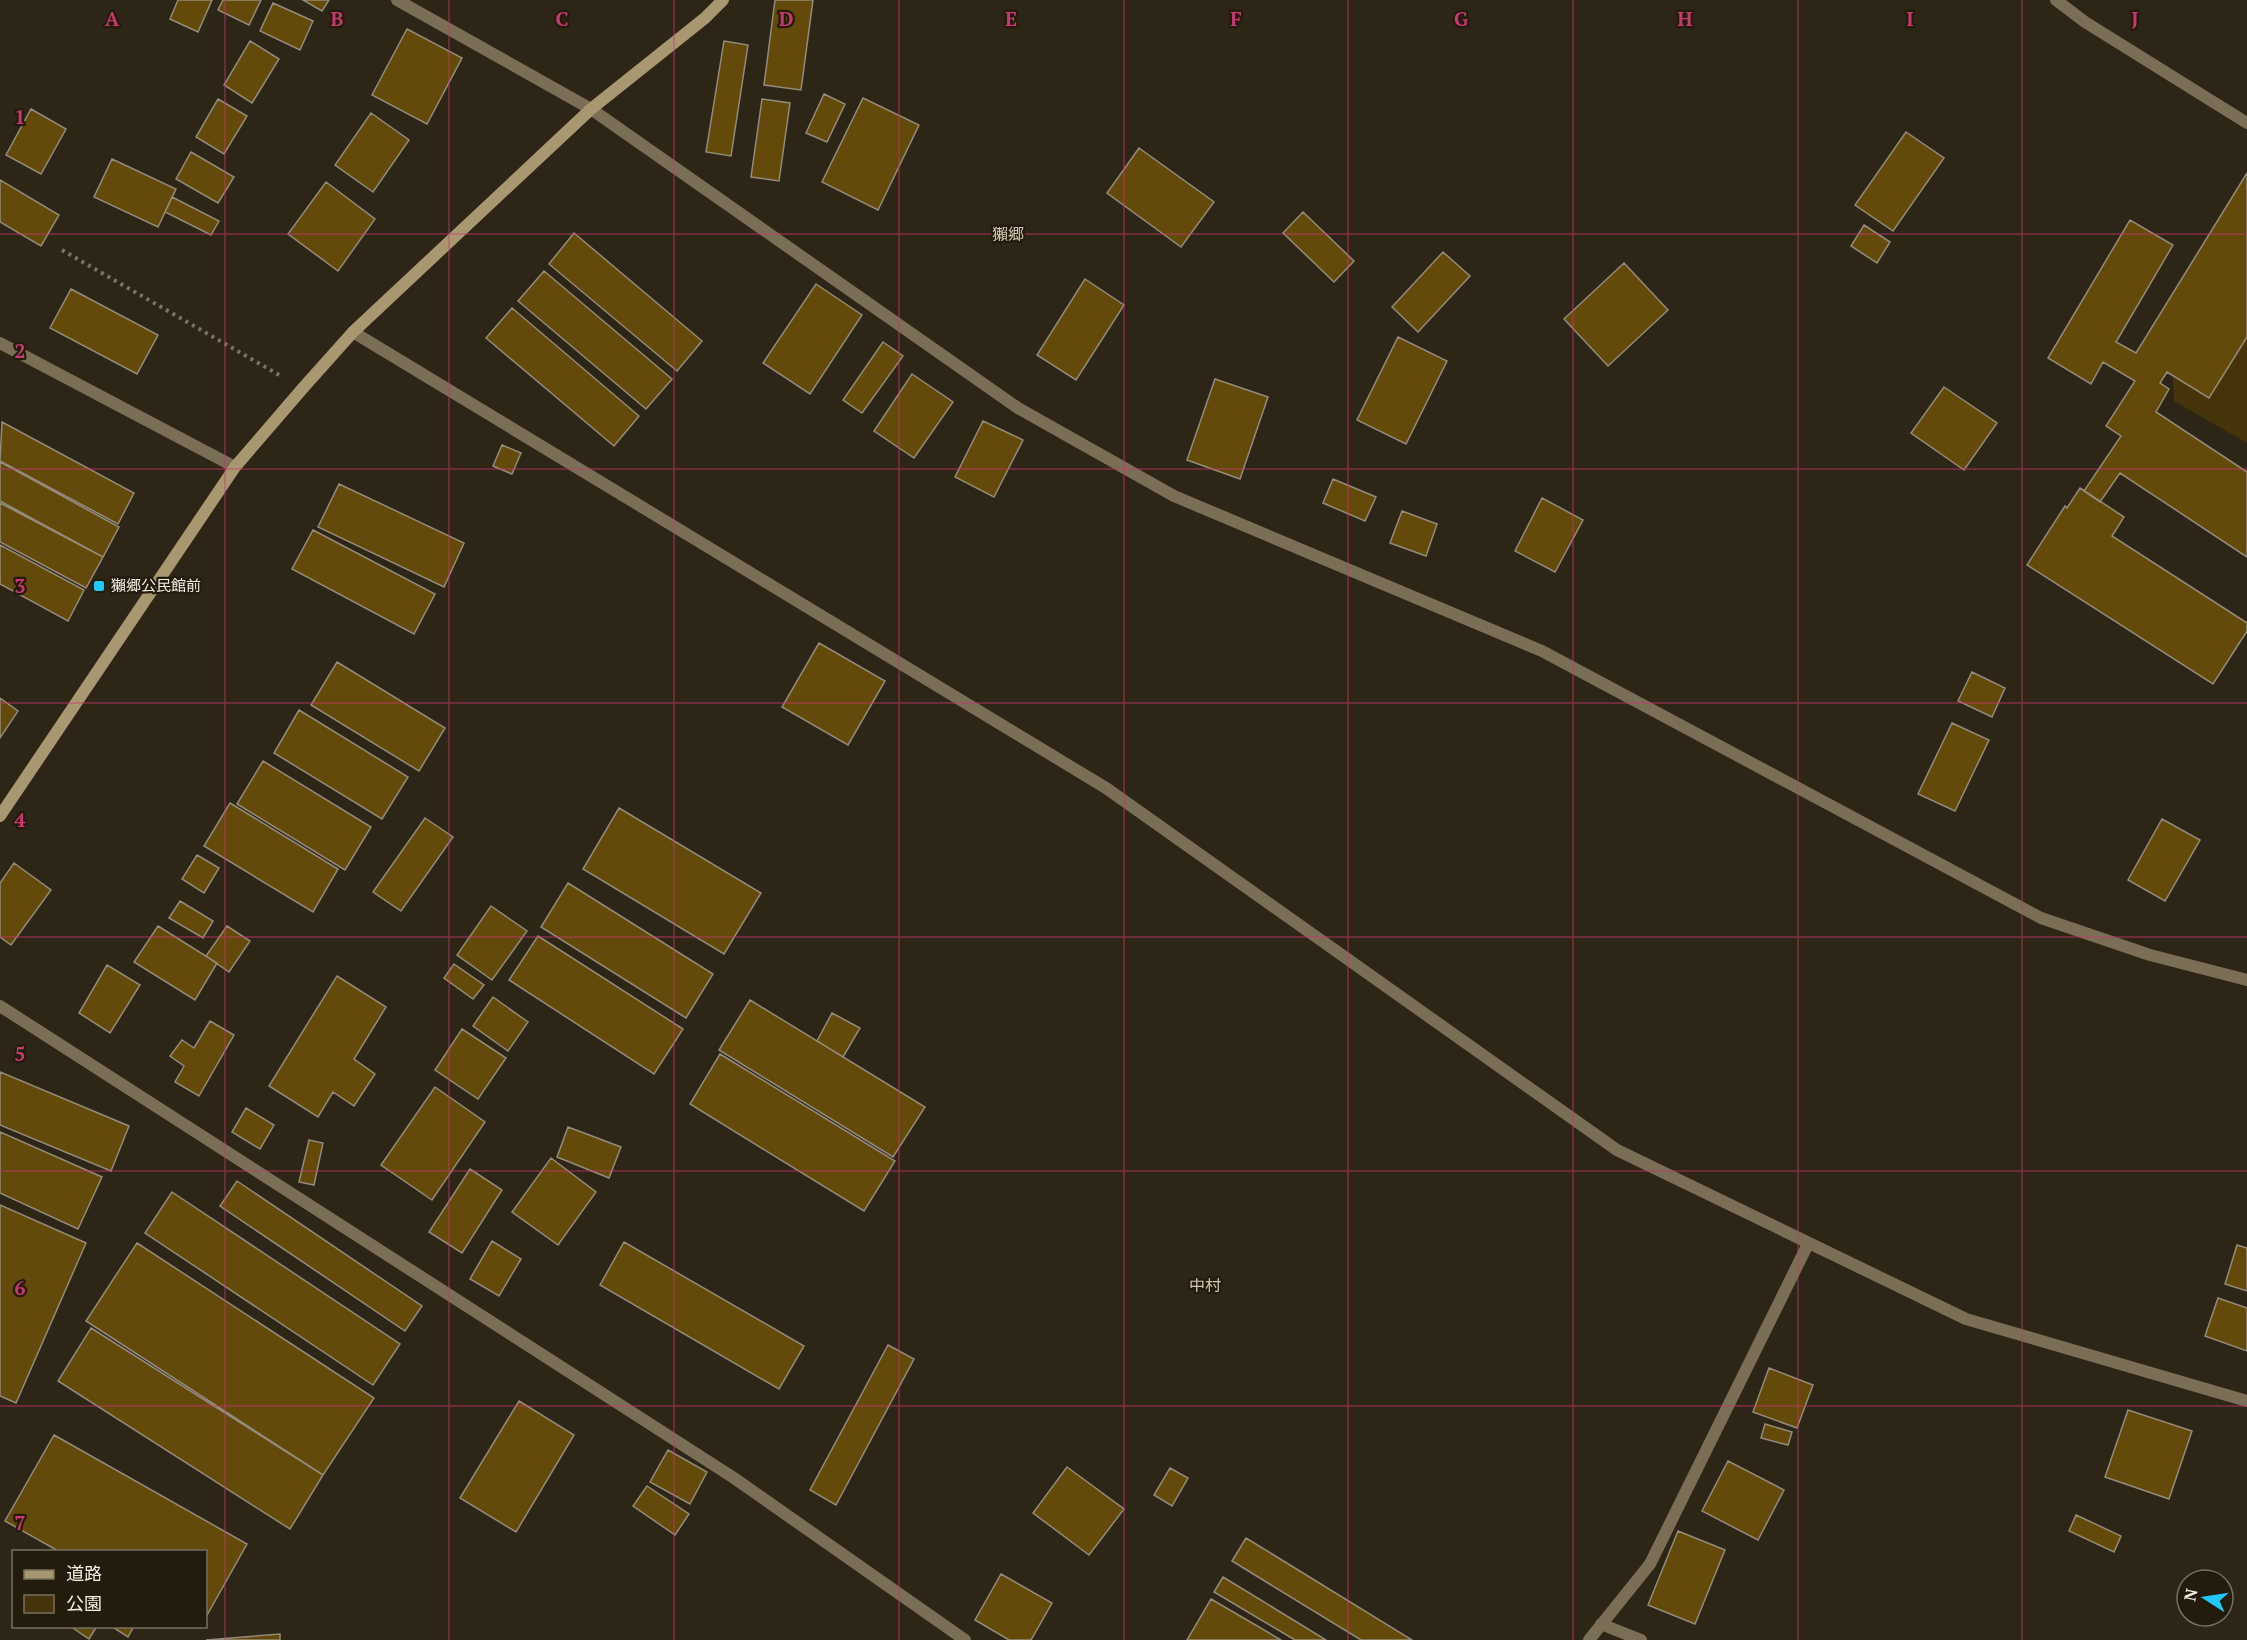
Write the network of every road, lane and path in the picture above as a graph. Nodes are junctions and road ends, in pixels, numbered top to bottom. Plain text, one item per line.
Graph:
1 (397, 0) edge
2 (723, 0) edge
3 (2056, 0) edge
4 (591, 109) junction
5 (2247, 123) edge
6 (62, 250) dead end
7 (353, 332) junction
8 (0, 343) edge
9 (303, 388) junction
10 (235, 467) junction
11 (0, 816) edge
12 (2247, 980) edge
13 (0, 1006) edge
14 (1808, 1244) junction
15 (2247, 1401) edge
16 (1601, 1624) junction
17 (964, 1640) edge
18 (1589, 1640) edge
19 (1641, 1640) edge

1 - 4 street
2 - 4 street
3 - 5 street
4 - 7 street
4 - 12 street
6 - 9 path
7 - 9 street
7 - 14 street
8 - 10 street
9 - 10 street
10 - 11 street
13 - 17 street
14 - 15 street
14 - 16 street
16 - 18 street
16 - 19 street

